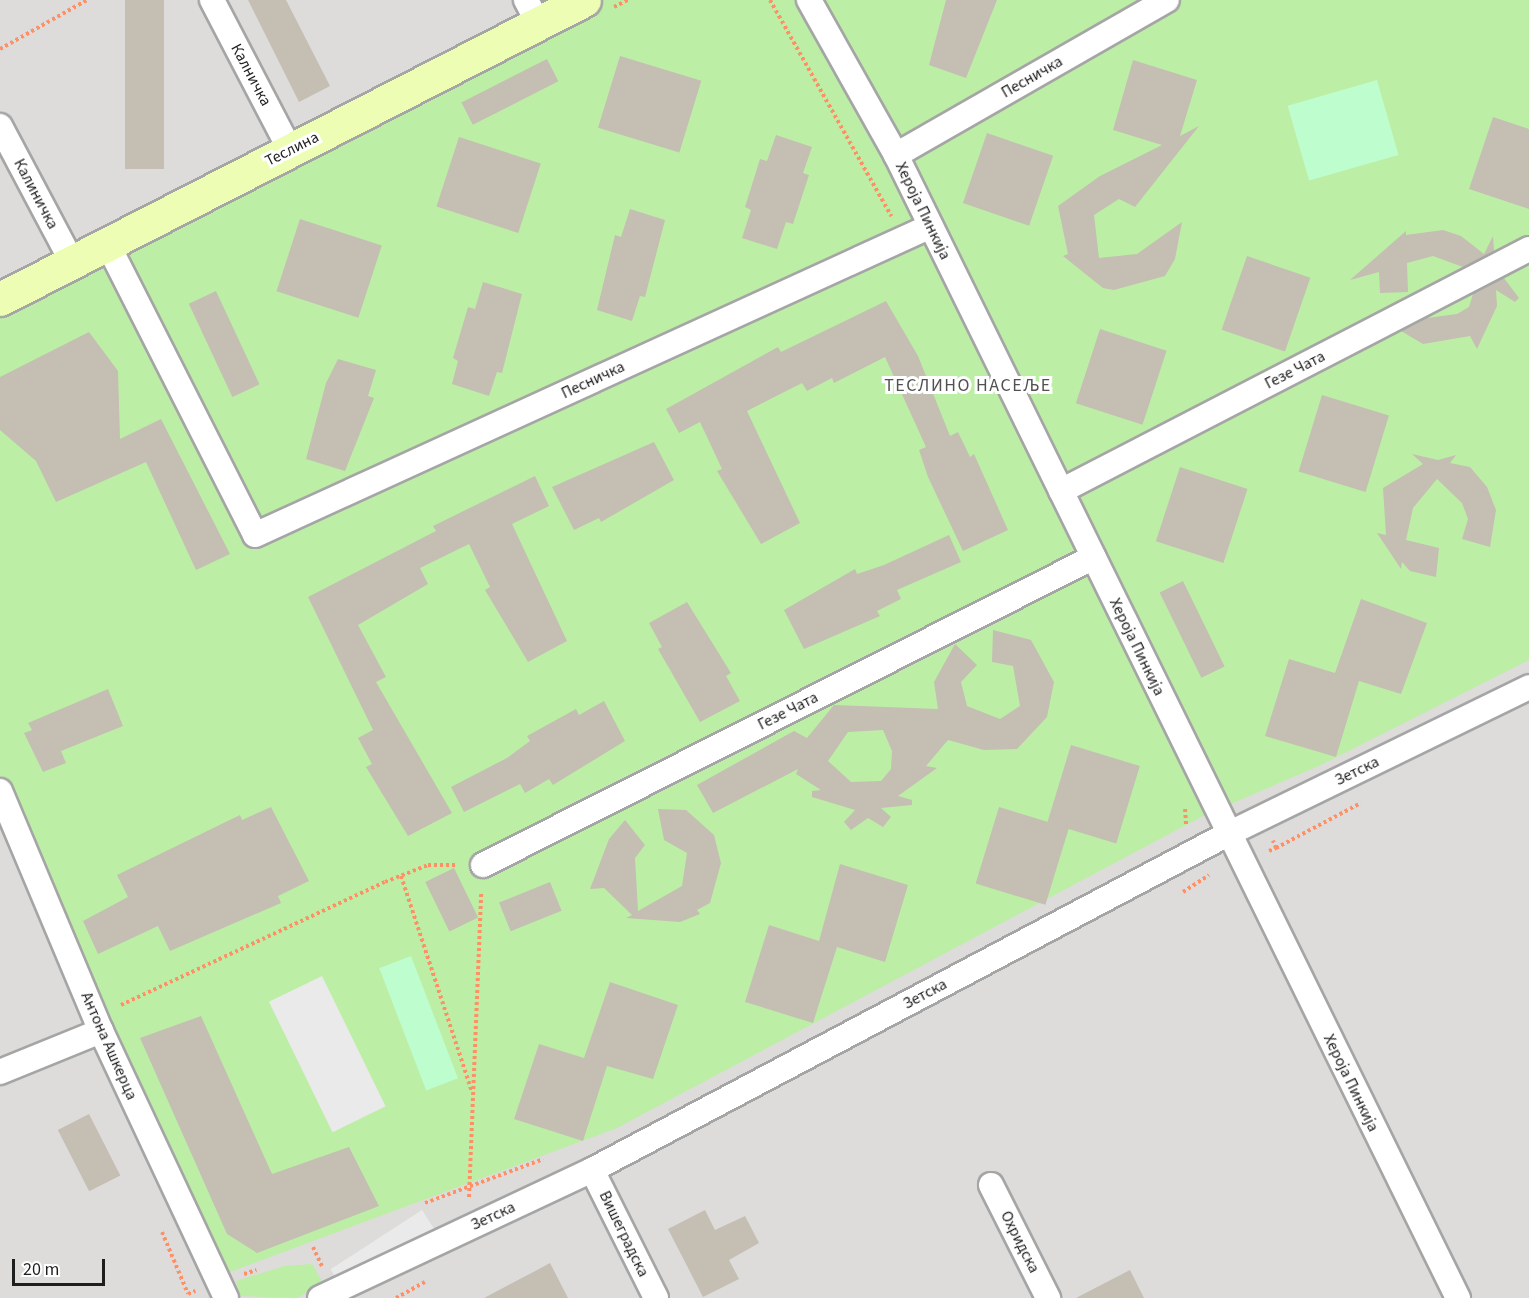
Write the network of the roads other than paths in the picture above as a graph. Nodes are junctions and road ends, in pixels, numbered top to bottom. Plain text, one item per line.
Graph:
1 (212, 0) edge
2 (584, 0) edge
3 (810, 0) edge
4 (1167, 0) edge
5 (533, 12) edge
6 (0, 126) edge
7 (290, 150) junction
8 (896, 155) junction
9 (931, 226) junction
10 (107, 243) junction
11 (1529, 249) edge
12 (72, 262) junction
13 (0, 299) edge
14 (1061, 491) junction
15 (1094, 557) junction
16 (1529, 687) edge
17 (0, 791) edge
18 (1228, 834) junction
19 (483, 865) road end
20 (98, 1024) junction
21 (0, 1072) edge
22 (592, 1170) junction
23 (991, 1185) dead end
24 (226, 1298) edge
25 (320, 1298) edge
26 (656, 1298) edge
27 (1048, 1298) edge
28 (1458, 1298) edge

1 - 7 street, Калничка
2 - 5 street, Теслина
3 - 8 street, Хероја Пинкија
4 - 8 street, Песничка
5 - 7 street, Теслина
6 - 12 street, Калиничка
7 - 10 street, Теслина
8 - 9 street, Хероја Пинкија
9 - 10 street, Песничка
9 - 14 street, Хероја Пинкија
10 - 12 street, Теслина
11 - 14 street, Гезе Чата
12 - 13 street, Теслина
14 - 15 street, Хероја Пинкија
15 - 18 street, Хероја Пинкија
15 - 19 street, Гезе Чата
16 - 18 street, Зетска
17 - 20 street, Антона Ашкерца
18 - 22 street, Зетска
18 - 28 street, Хероја Пинкија
20 - 21 street
20 - 24 street, Антона Ашкерца
22 - 25 street, Зетска
22 - 26 street, Вишеградска
23 - 27 street, Охридска

